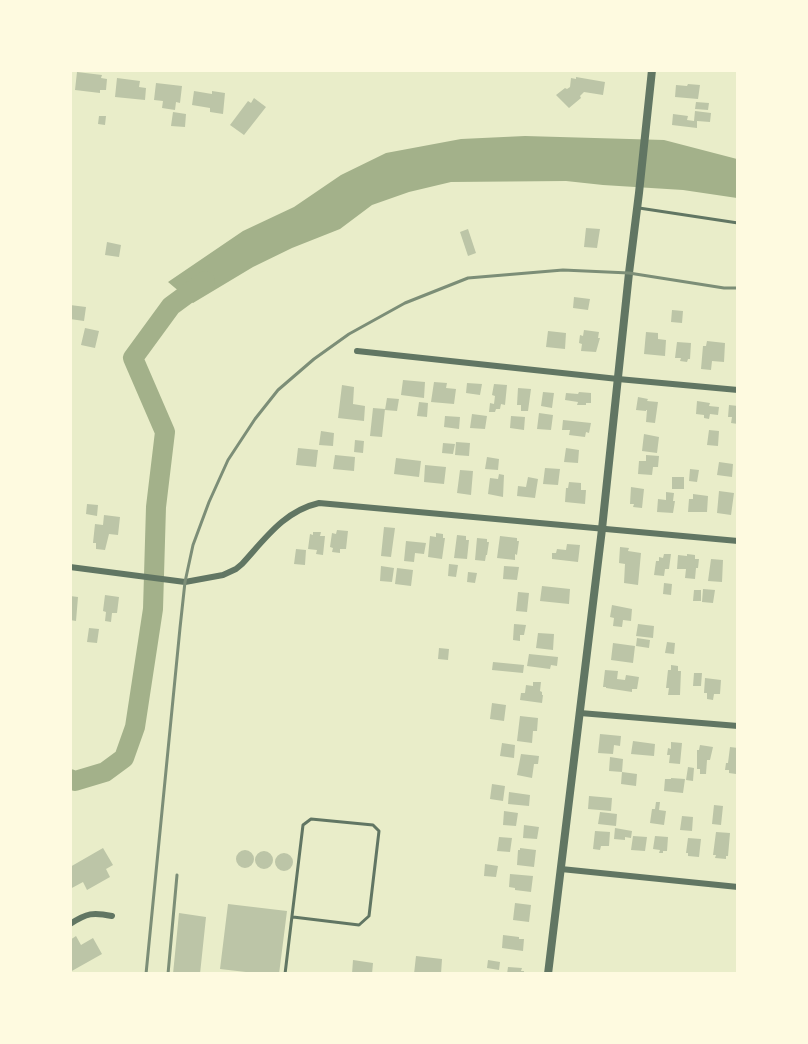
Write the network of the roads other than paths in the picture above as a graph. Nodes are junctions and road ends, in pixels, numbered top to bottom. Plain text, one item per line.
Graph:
1 (652, 70) edge
2 (638, 208) junction
3 (738, 223) edge
4 (357, 351) dead end
5 (618, 379) junction
6 (738, 390) edge
7 (602, 529) junction
8 (738, 541) edge
9 (70, 567) edge
10 (580, 713) junction
11 (738, 726) edge
12 (561, 869) junction
13 (738, 887) edge
14 (112, 916) dead end
15 (292, 917) junction
16 (70, 924) edge
17 (285, 974) edge
18 (548, 974) edge

1 - 2 street
2 - 3 lane
2 - 5 street
4 - 5 street
5 - 6 street
5 - 7 street
7 - 8 street
7 - 9 street
7 - 10 street
10 - 11 street
10 - 12 street
12 - 13 street
12 - 18 street
14 - 16 street
15 - 15 lane
15 - 17 lane

